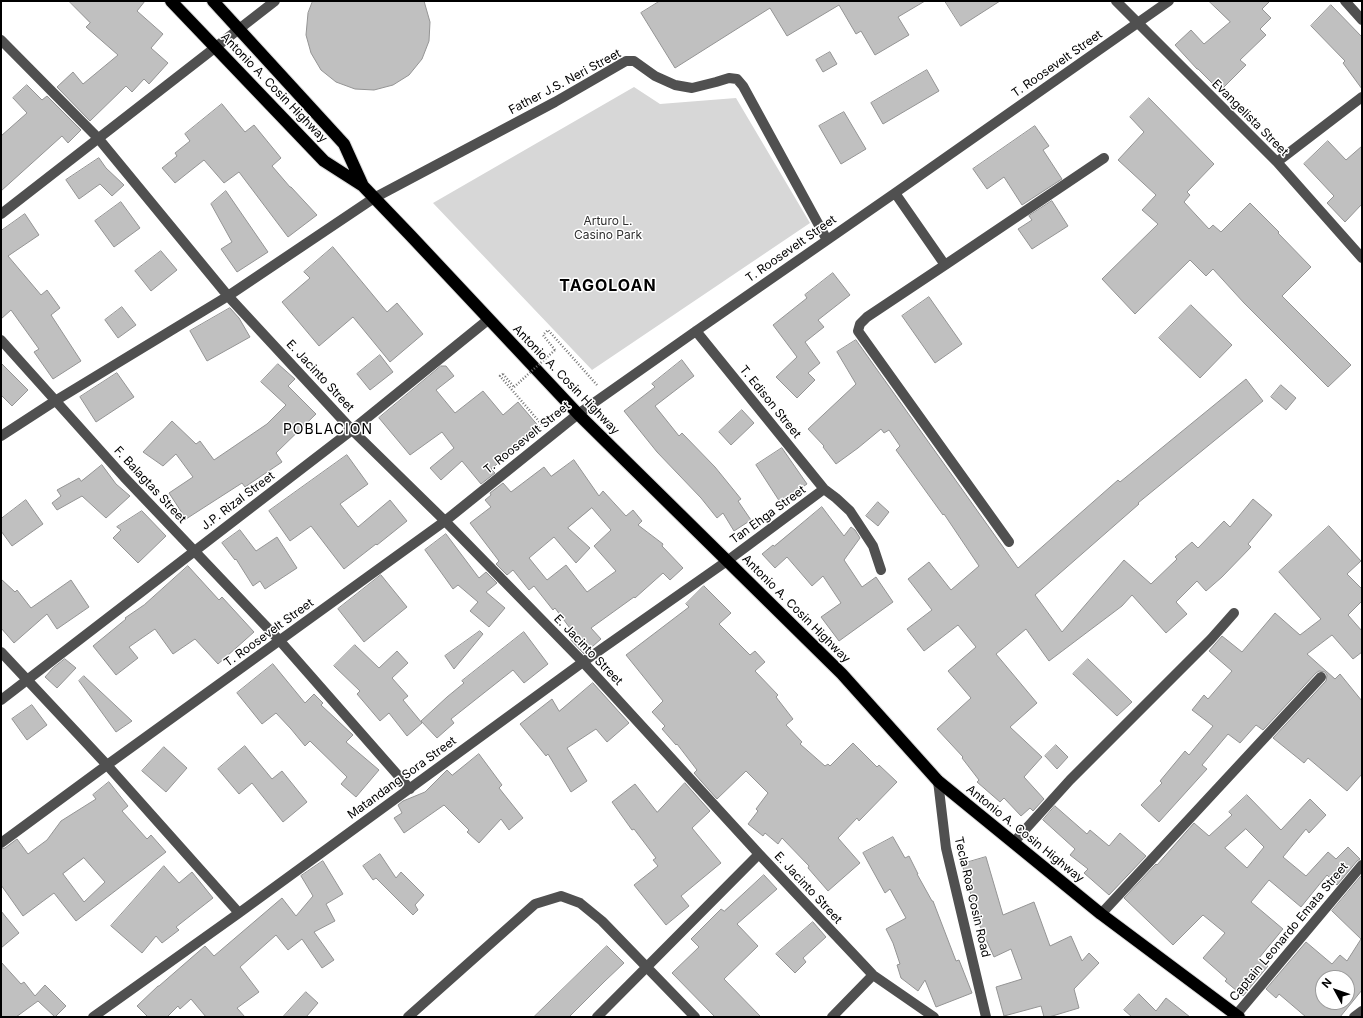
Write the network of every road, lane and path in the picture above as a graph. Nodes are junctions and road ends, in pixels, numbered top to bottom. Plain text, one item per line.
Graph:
1 (171, 1) edge
2 (213, 1) edge
3 (275, 1) edge
4 (1116, 1) edge
5 (1169, 1) edge
6 (1345, 1) edge
7 (1362, 20) edge
8 (1138, 24) junction
9 (239, 29) junction
10 (1, 40) edge
11 (215, 47) junction
12 (1362, 97) edge
13 (98, 138) junction
14 (1104, 158) dead end
15 (1276, 162) junction
16 (363, 186) junction
17 (895, 193) junction
18 (374, 198) junction
19 (1, 214) edge
20 (827, 240) junction
21 (1362, 258) edge
22 (945, 266) junction
23 (228, 296) junction
24 (489, 319) junction
25 (696, 331) junction
26 (1, 340) edge
27 (605, 394) junction
28 (55, 401) junction
29 (578, 414) junction
30 (352, 430) junction
31 (1, 436) edge
32 (551, 436) junction
33 (824, 489) junction
34 (445, 522) junction
35 (1009, 542) dead end
36 (194, 551) junction
37 (727, 561) junction
38 (881, 570) dead end
39 (1234, 613) dead end
40 (280, 641) junction
41 (1, 652) edge
42 (583, 662) junction
43 (1321, 677) dead end
44 (28, 680) junction
45 (1, 700) edge
46 (107, 765) junction
47 (938, 781) junction
48 (410, 789) junction
49 (1, 843) edge
50 (1013, 843) junction
51 (759, 854) junction
52 (1362, 865) edge
53 (239, 913) junction
54 (1101, 914) junction
55 (646, 966) junction
56 (873, 975) junction
57 (1362, 1011) edge
58 (1238, 1016) edge
59 (93, 1017) edge
60 (408, 1017) edge
61 (597, 1017) edge
62 (695, 1017) edge
63 (832, 1017) edge
64 (934, 1017) edge
65 (986, 1017) edge
66 (1354, 1017) edge

1 - 11 highway, Antonio A. Cosin Highway
2 - 9 highway, Antonio A. Cosin Highway
3 - 9 street
4 - 8 street, Evangelista Street
5 - 8 street, T. Roosevelt Street
6 - 7 street
8 - 15 street, Evangelista Street
8 - 17 street, T. Roosevelt Street
9 - 11 street
9 - 16 highway, Antonio A. Cosin Highway
10 - 13 street, E. Jacinto Street
11 - 13 street
11 - 16 highway, Antonio A. Cosin Highway
12 - 15 street
13 - 19 street
13 - 23 street, E. Jacinto Street
14 - 22 street
15 - 21 street, Evangelista Street
16 - 18 highway, Antonio A. Cosin Highway
17 - 20 street, T. Roosevelt Street
17 - 22 street
18 - 20 street, Father J.S. Neri Street
18 - 23 street
18 - 24 highway, Antonio A. Cosin Highway
20 - 25 street, T. Roosevelt Street
22 - 35 street
23 - 28 street
23 - 30 street, E. Jacinto Street
24 - 29 highway, Antonio A. Cosin Highway
24 - 30 street, J.P. Rizal Street
25 - 27 street, T. Roosevelt Street
25 - 33 street, T. Edison Street
26 - 28 street, F. Balagtas Street
27 - 29 street, T. Roosevelt Street
27 - 32 path, bridge
28 - 31 street
28 - 36 street, F. Balagtas Street
29 - 32 street, T. Roosevelt Street
29 - 37 highway, Antonio A. Cosin Highway
30 - 34 street, E. Jacinto Street
30 - 36 street, J.P. Rizal Street
32 - 34 street, T. Roosevelt Street
33 - 37 street, Tan Ehga Street
33 - 38 street, T. Edison Street
34 - 40 street, T. Roosevelt Street
34 - 42 street, E. Jacinto Street
36 - 40 street, F. Balagtas Street
36 - 44 street, J.P. Rizal Street
37 - 42 street, Matandang Sora Street
37 - 47 highway, Antonio A. Cosin Highway
39 - 50 street
40 - 46 street, T. Roosevelt Street
40 - 48 street, F. Balagtas Street
41 - 44 street
42 - 48 street, Matandang Sora Street
42 - 51 street, E. Jacinto Street
43 - 54 street
44 - 45 street, J.P. Rizal Street
44 - 46 street
46 - 49 street, T. Roosevelt Street
46 - 53 street
47 - 50 highway, Antonio A. Cosin Highway
47 - 65 street, Tecla Roa Cosin Road
48 - 53 street, Matandang Sora Street
50 - 54 highway, Antonio A. Cosin Highway
51 - 55 street
51 - 56 street, E. Jacinto Street
52 - 58 street, Captain Leonardo Emata Street
53 - 59 street, Matandang Sora Street
54 - 58 highway, Antonio A. Cosin Highway
55 - 60 street
55 - 61 street
55 - 62 street
56 - 63 street
56 - 64 street, E. Jacinto Street
57 - 66 street

